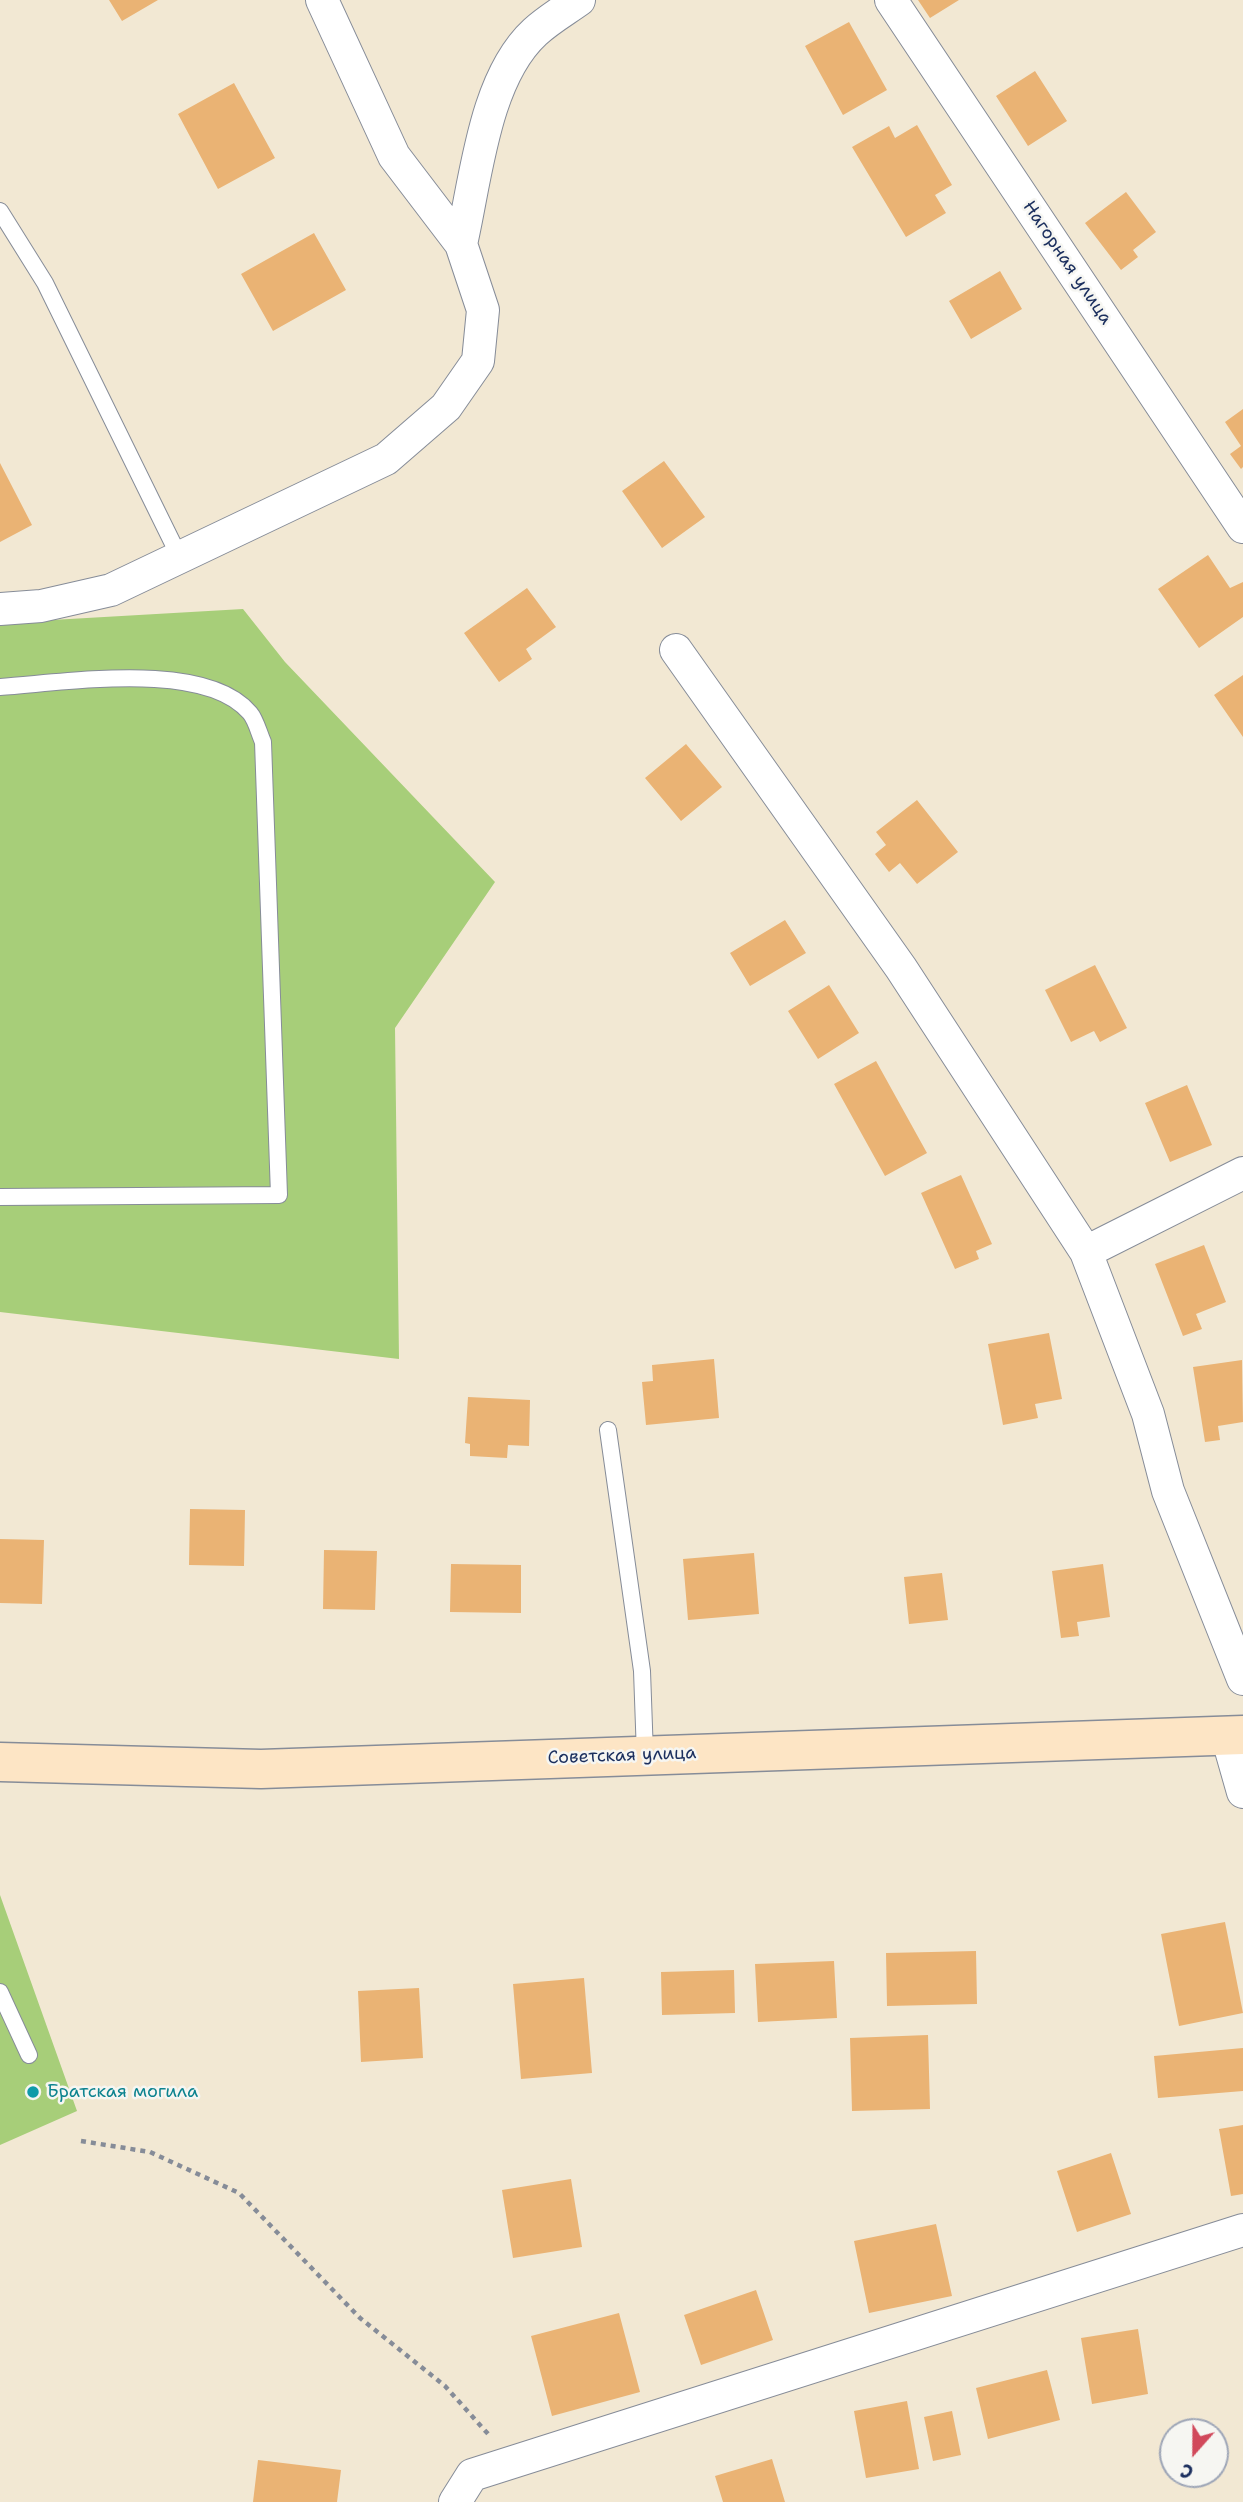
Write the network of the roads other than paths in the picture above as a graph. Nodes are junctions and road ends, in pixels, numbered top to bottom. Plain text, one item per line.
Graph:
1 (322, 0) edge
2 (579, 0) edge
3 (891, 0) edge
4 (0, 211) edge
5 (461, 244) junction
6 (1243, 527) edge
7 (180, 558) junction
8 (0, 609) edge
9 (676, 650) dead end
10 (0, 687) edge
11 (1243, 1173) edge
12 (0, 1197) edge
13 (1086, 1252) junction
14 (608, 1430) dead end
15 (1243, 1679) edge
16 (1235, 1735) edge
17 (645, 1755) junction
18 (0, 1762) edge
19 (1243, 1792) edge
20 (0, 1992) edge
21 (29, 2055) dead end
22 (1243, 2230) edge
23 (455, 2502) edge

1 - 5 street
2 - 5 street
3 - 6 street, Нагорная улица
4 - 7 lane
5 - 7 street
7 - 8 street
9 - 13 street
10 - 12 lane
11 - 13 street
13 - 15 street
14 - 17 lane
16 - 17 main road, Советская улица
16 - 19 street
17 - 18 main road, Советская улица
20 - 21 lane
22 - 23 street

